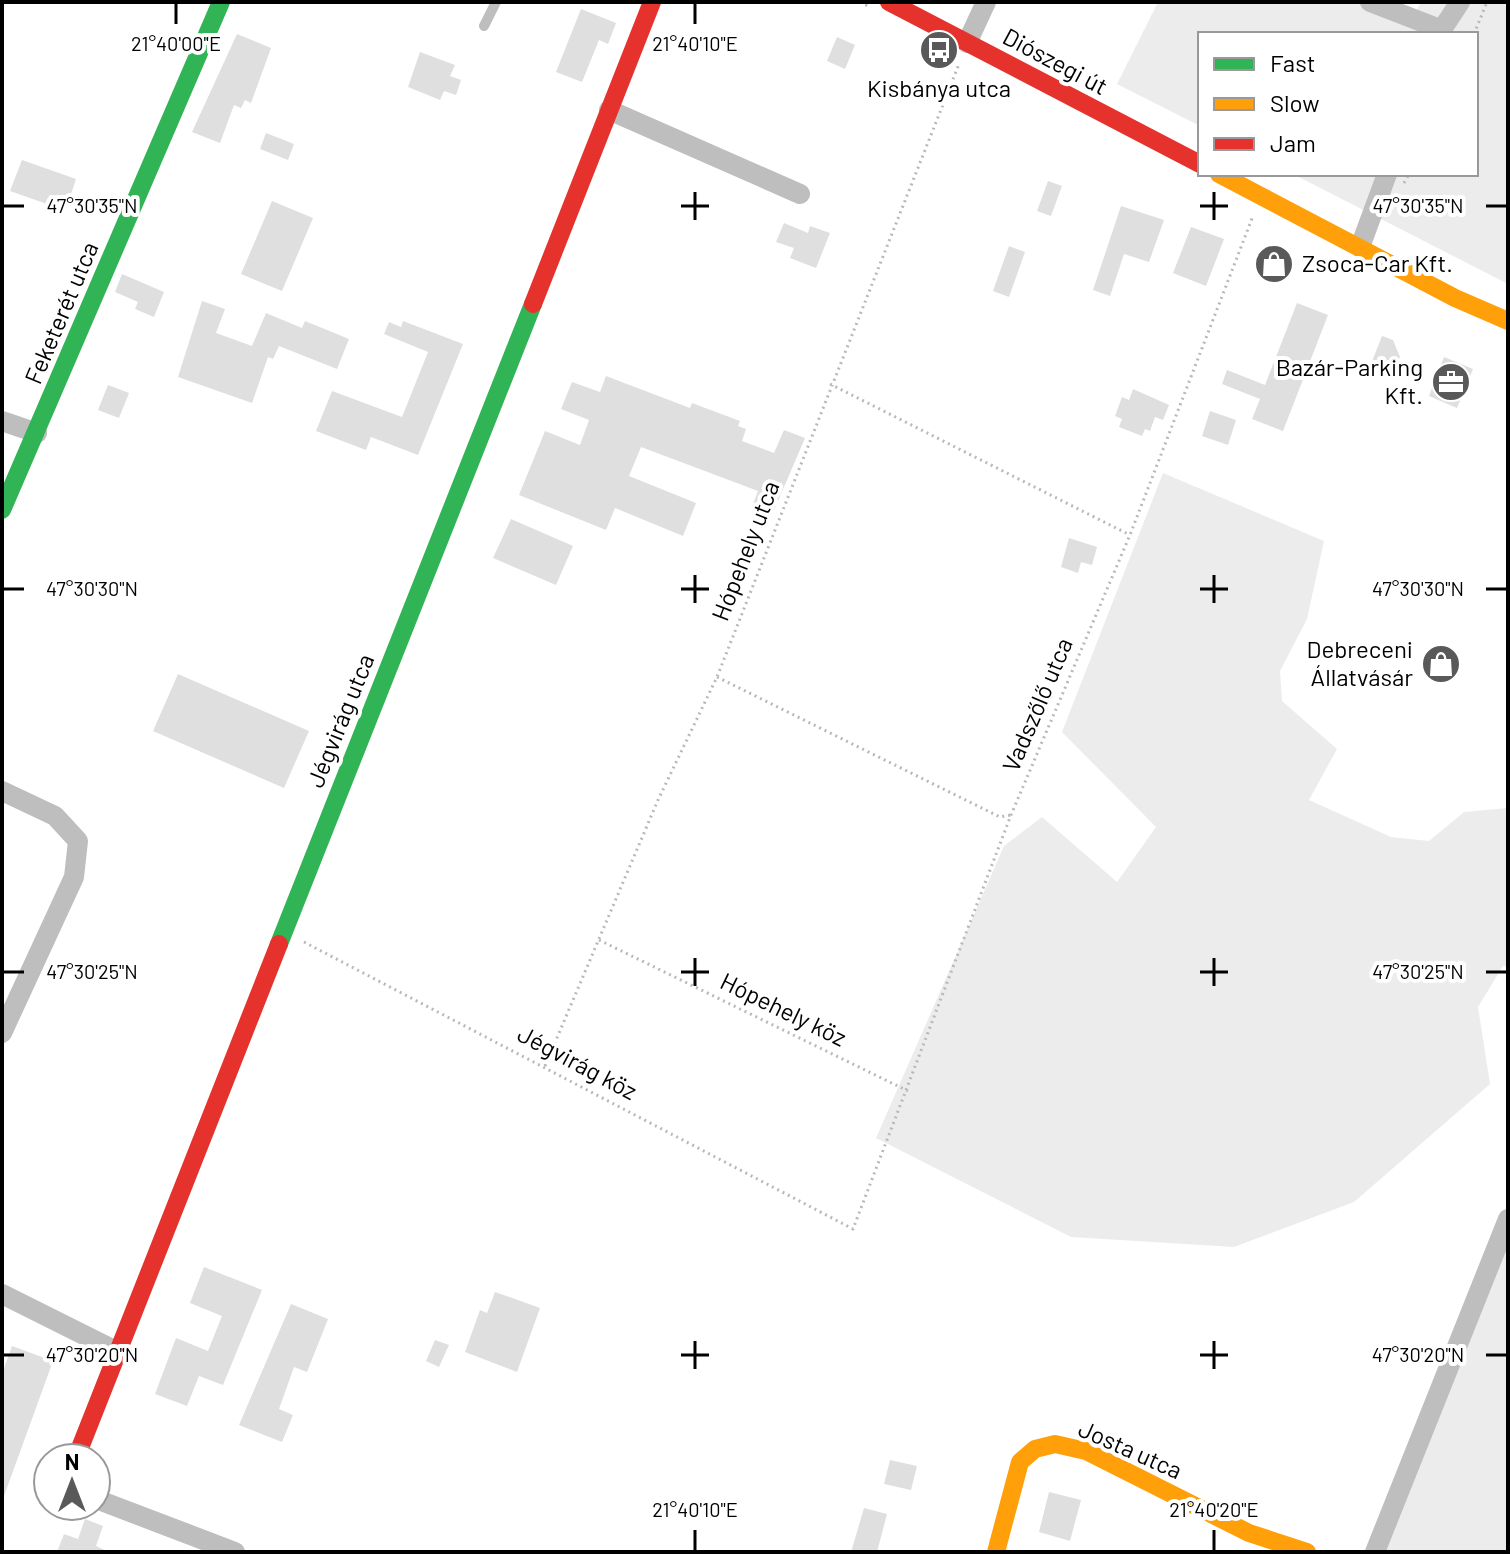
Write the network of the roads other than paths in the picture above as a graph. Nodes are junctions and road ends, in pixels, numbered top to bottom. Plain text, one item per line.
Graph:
1 (221, 2) edge
2 (496, 2) edge
3 (652, 2) edge
4 (889, 2) edge
5 (986, 2) edge
6 (1370, 2) edge
7 (1460, 2) edge
8 (484, 26) dead end
9 (1440, 32) edge
10 (967, 43) junction
11 (609, 110) junction
12 (1198, 163) edge
13 (1223, 176) edge
14 (1386, 176) edge
15 (800, 194) dead end
16 (1360, 247) junction
17 (1508, 321) edge
18 (2, 421) edge
19 (37, 433) junction
20 (2, 510) edge
21 (2, 791) edge
22 (2, 1033) edge
23 (1508, 1219) edge
24 (2, 1294) edge
25 (116, 1351) junction
26 (82, 1442) edge
27 (112, 1505) edge
28 (235, 1552) edge
29 (996, 1552) edge
30 (1307, 1552) edge
31 (1375, 1552) edge

1 - 19 street, Feketerét utca
2 - 8 lane
3 - 11 street, Jégvirág utca
4 - 10 street, Diószegi út
5 - 10 street
6 - 9 street
7 - 9 street
10 - 12 street, Diószegi út
11 - 15 street
11 - 25 street, Jégvirág utca
13 - 16 street
14 - 16 street
16 - 17 street
18 - 19 street
19 - 20 street, Feketerét utca
21 - 22 street
23 - 31 street
24 - 25 street
25 - 26 street, Jégvirág utca
27 - 28 street
29 - 30 street, Josta utca

